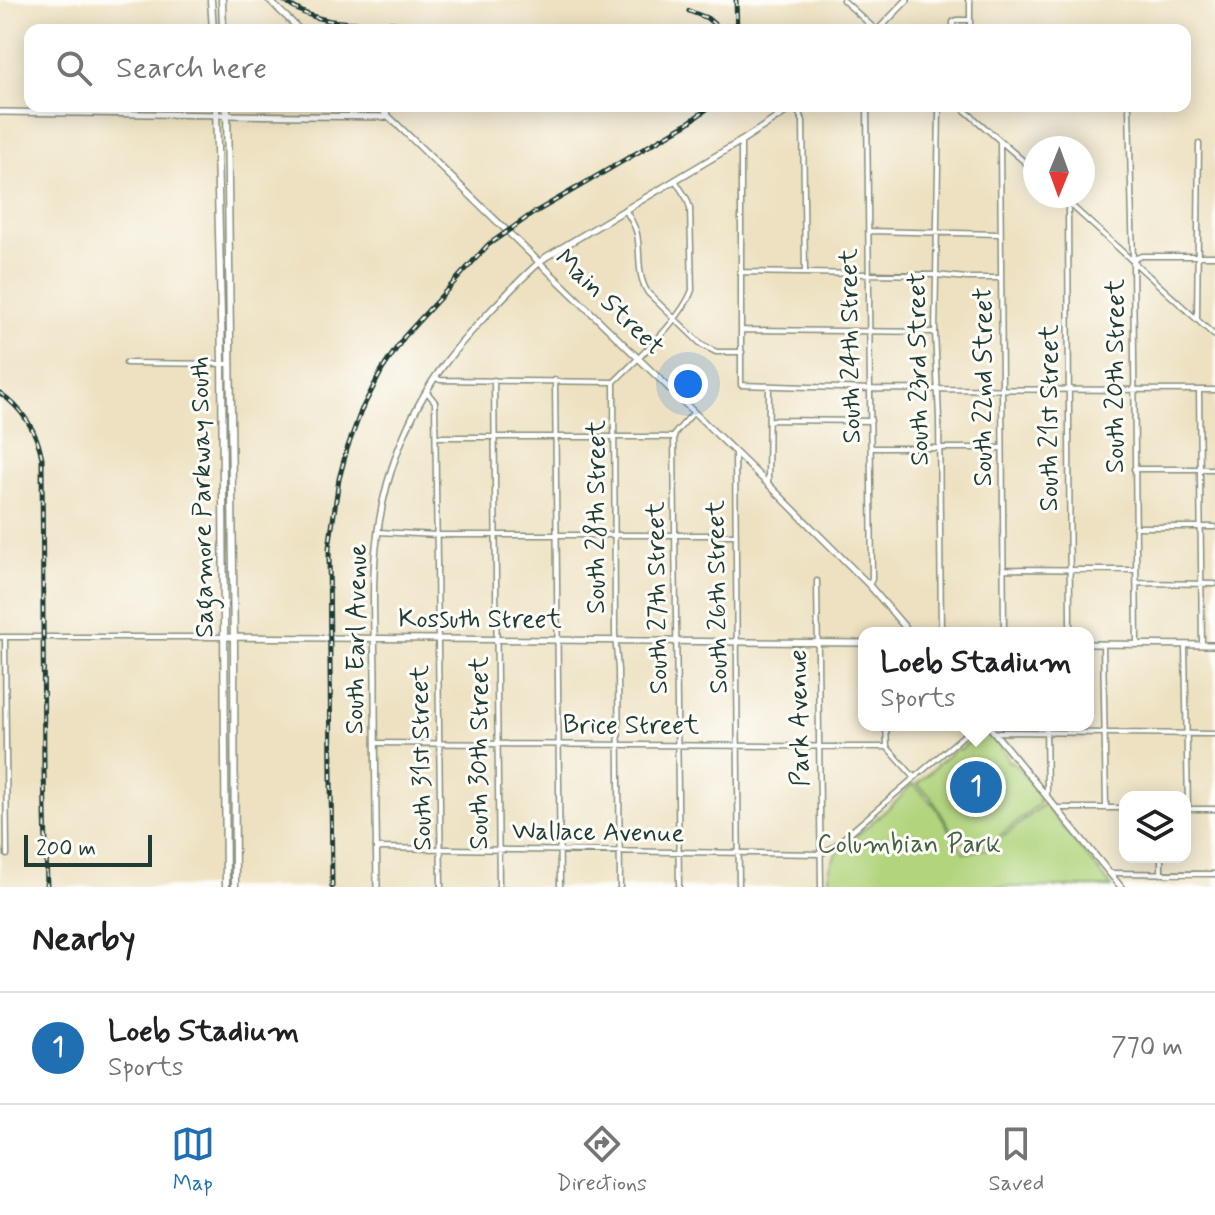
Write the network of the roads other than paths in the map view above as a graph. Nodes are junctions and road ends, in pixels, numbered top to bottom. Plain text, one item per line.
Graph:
1 (211, 0) edge
2 (222, 0) edge
3 (269, 0) edge
4 (843, 0) edge
5 (907, 0) edge
6 (968, 0) edge
7 (970, 20) junction
8 (213, 24) edge
9 (223, 24) edge
10 (294, 24) edge
11 (870, 24) edge
12 (883, 24) edge
13 (953, 24) edge
14 (970, 24) edge
15 (0, 112) edge
16 (226, 112) edge
17 (384, 112) edge
18 (786, 112) edge
19 (798, 112) edge
20 (867, 112) edge
21 (939, 112) edge
22 (967, 112) edge
23 (1129, 112) edge
24 (216, 115) junction
25 (226, 115) junction
26 (389, 117) junction
27 (741, 141) junction
28 (1000, 141) junction
29 (1199, 144) dead end
30 (1023, 161) edge
31 (675, 180) junction
32 (1068, 208) edge
33 (1074, 208) edge
34 (625, 209) junction
35 (868, 231) junction
36 (937, 232) junction
37 (1000, 234) junction
38 (1197, 256) junction
39 (1215, 256) edge
40 (1133, 262) junction
41 (538, 263) junction
42 (740, 272) junction
43 (805, 273) junction
44 (868, 274) junction
45 (936, 275) junction
46 (1001, 278) junction
47 (675, 319) junction
48 (1197, 320) junction
49 (742, 330) junction
50 (870, 331) junction
51 (935, 332) junction
52 (1215, 336) edge
53 (742, 352) junction
54 (638, 358) junction
55 (126, 363) dead end
56 (222, 364) junction
57 (230, 364) junction
58 (435, 377) junction
59 (494, 380) junction
60 (555, 380) junction
61 (614, 382) junction
62 (769, 387) junction
63 (871, 389) junction
64 (937, 389) junction
65 (1001, 389) junction
66 (1068, 389) junction
67 (1133, 390) junction
68 (1199, 390) junction
69 (1215, 390) edge
70 (427, 392) junction
71 (694, 412) junction
72 (769, 420) junction
73 (871, 421) junction
74 (436, 437) junction
75 (495, 437) junction
76 (556, 437) junction
77 (674, 437) junction
78 (615, 438) junction
79 (871, 448) junction
80 (938, 448) junction
81 (1002, 448) junction
82 (735, 451) junction
83 (1134, 469) junction
84 (1200, 469) junction
85 (1215, 469) edge
86 (768, 484) junction
87 (1135, 527) junction
88 (1200, 527) junction
89 (1215, 527) edge
90 (377, 532) junction
91 (437, 535) junction
92 (496, 535) junction
93 (616, 535) junction
94 (674, 535) junction
95 (735, 535) junction
96 (557, 536) junction
97 (1003, 569) junction
98 (1068, 569) junction
99 (1136, 570) junction
100 (817, 581) dead end
101 (1136, 583) junction
102 (1215, 584) edge
103 (869, 585) junction
104 (1201, 585) junction
105 (905, 627) edge
106 (941, 627) edge
107 (1004, 627) edge
108 (1070, 627) edge
109 (3, 637) edge
110 (224, 637) junction
111 (234, 637) junction
112 (374, 639) junction
113 (438, 640) junction
114 (498, 640) junction
115 (558, 641) junction
116 (615, 641) junction
117 (677, 641) junction
118 (736, 642) junction
119 (817, 642) junction
120 (858, 643) edge
121 (1094, 644) edge
122 (1103, 644) junction
123 (1137, 644) junction
124 (1185, 645) junction
125 (1202, 645) junction
126 (1215, 645) edge
127 (886, 731) edge
128 (969, 731) edge
129 (1046, 732) junction
130 (996, 733) joint
131 (1105, 733) junction
132 (1186, 733) junction
133 (1215, 734) edge
134 (375, 743) junction
135 (440, 743) junction
136 (498, 743) junction
137 (558, 744) junction
138 (619, 744) junction
139 (677, 745) junction
140 (738, 745) junction
141 (818, 747) junction
142 (887, 747) junction
143 (914, 777) junction
144 (1186, 791) edge
145 (1047, 797) junction
146 (1056, 808) junction
147 (1106, 808) junction
148 (1119, 808) edge
149 (1191, 809) edge
150 (1215, 809) edge
151 (376, 848) junction
152 (441, 849) junction
153 (499, 850) junction
154 (559, 851) junction
155 (619, 851) junction
156 (679, 852) junction
157 (738, 853) junction
158 (7, 855) dead end
159 (820, 856) junction
160 (1161, 863) edge
161 (1109, 873) junction
162 (1161, 874) junction
163 (1215, 874) edge
164 (226, 887) edge
165 (235, 887) edge
166 (377, 887) edge
167 (441, 887) edge
168 (499, 887) edge
169 (560, 887) edge
170 (620, 887) edge
171 (679, 887) edge
172 (739, 887) edge
173 (821, 887) edge
174 (1121, 887) edge

1 - 8 main road
2 - 9 main road
3 - 10 street
4 - 11 street
5 - 12 street
6 - 7 street
7 - 13 street
7 - 14 street
15 - 24 street
16 - 25 main road, Sagamore Parkway South
17 - 26 street, Main Street
18 - 27 street, South Earl Avenue
19 - 43 street
20 - 35 street, South 24th Street
21 - 36 street, South 23rd Street
22 - 28 street
23 - 40 street, South 20th Street
24 - 25 street
24 - 56 main road, Sagamore Parkway South
25 - 26 street
25 - 57 main road, Sagamore Parkway South
26 - 41 street, Main Street
27 - 31 street, South Earl Avenue
27 - 42 street
28 - 30 street
28 - 37 street, South 22nd Street
29 - 38 street
31 - 34 street, South Earl Avenue
31 - 47 street, South 28th Street
32 - 66 street, South 21st Street
33 - 40 street
34 - 41 street, South Earl Avenue
34 - 47 street
35 - 36 street
35 - 44 street, South 24th Street
36 - 37 street
36 - 45 street, South 23rd Street
37 - 46 street, South 22nd Street
38 - 39 street
38 - 40 street
38 - 48 street
40 - 48 street
40 - 67 street, South 20th Street
41 - 54 street, Main Street
41 - 58 street, South Earl Avenue
42 - 43 street
42 - 49 street
43 - 44 street
44 - 45 street
44 - 50 street, South 24th Street
45 - 46 street
45 - 51 street, South 23rd Street
46 - 65 street, South 22nd Street
47 - 53 street
47 - 54 street, South 28th Street
48 - 52 street
49 - 50 street
49 - 53 street
50 - 51 street
50 - 63 street, South 24th Street
51 - 64 street, South 23rd Street
53 - 62 street
54 - 61 street, South 28th Street
54 - 71 street, Main Street
55 - 56 street
56 - 57 street
56 - 110 main road, Sagamore Parkway South
57 - 111 main road, Sagamore Parkway South
58 - 59 street
58 - 70 street, South Earl Avenue
59 - 60 street
59 - 75 street, South 30th Street
60 - 61 street
60 - 76 street
61 - 78 street, South 28th Street
62 - 63 street
62 - 72 street
63 - 64 street
63 - 73 street, South 24th Street
64 - 65 street
64 - 80 street, South 23rd Street
65 - 66 street
65 - 81 street, South 22nd Street
66 - 67 street
66 - 98 street, South 21st Street
67 - 68 street
67 - 83 street, South 20th Street
68 - 69 street
68 - 84 street
70 - 74 street, South 31st Street
70 - 90 street, South Earl Avenue
71 - 77 street
71 - 82 street, Main Street
72 - 73 street
72 - 86 street
73 - 79 street, South 24th Street
74 - 75 street
74 - 91 street, South 31st Street
75 - 76 street
75 - 92 street, South 30th Street
76 - 78 street
76 - 96 street
77 - 78 street
77 - 94 street, South 27th Street
78 - 93 street, South 28th Street
79 - 80 street
79 - 103 street, South 24th Street
80 - 81 street
80 - 106 street, South 23rd Street
81 - 97 street, South 22nd Street
82 - 86 street, Main Street
82 - 95 street, South 26th Street
83 - 84 street
83 - 87 street, South 20th Street
84 - 85 street
84 - 88 street
86 - 103 street, Main Street
87 - 88 street
87 - 99 street, South 20th Street
88 - 89 street
88 - 104 street
90 - 91 street
90 - 112 street, South Earl Avenue
91 - 92 street
91 - 113 street, South 31st Street
92 - 96 street
92 - 114 street, South 30th Street
93 - 94 street
93 - 96 street
93 - 116 street, South 28th Street
94 - 95 street
94 - 117 street, South 27th Street
95 - 118 street, South 26th Street
96 - 115 street
97 - 98 street
97 - 107 street, South 22nd Street
98 - 99 street
98 - 108 street, South 21st Street
99 - 101 street, South 20th Street
100 - 119 street, Park Avenue
101 - 104 street
101 - 123 street, South 20th Street
102 - 104 street
103 - 105 street, Main Street
104 - 125 street
109 - 110 street, Kossuth Street
109 - 158 street
110 - 111 street, Kossuth Street
110 - 164 main road, Sagamore Parkway South
111 - 112 street, Kossuth Street
111 - 165 main road, Sagamore Parkway South
112 - 113 street, Kossuth Street
112 - 134 street, South Earl Avenue
113 - 114 street, Kossuth Street
113 - 135 street, South 31st Street
114 - 115 street, Kossuth Street
114 - 136 street, South 30th Street
115 - 116 street, Kossuth Street
115 - 137 street
116 - 117 street, Kossuth Street
116 - 138 street, South 28th Street
117 - 118 street, Kossuth Street
117 - 139 street, South 27th Street
118 - 119 street, Kossuth Street
118 - 140 street, South 26th Street
119 - 120 street, Kossuth Street
119 - 141 street, Park Avenue
121 - 122 street
122 - 123 street
122 - 131 street
123 - 124 street
124 - 125 street
124 - 132 street
125 - 126 street
127 - 142 street
128 - 143 street
129 - 130 street
129 - 131 street
129 - 145 street
130 - 145 street
131 - 132 street
131 - 147 street
132 - 133 street
132 - 144 street
134 - 135 street, Brice Street
134 - 151 street, South Earl Avenue
135 - 136 street, Brice Street
135 - 152 street, South 31st Street
136 - 137 street, Brice Street
136 - 153 street, South 30th Street
137 - 138 street, Brice Street
137 - 154 street
138 - 139 street, Brice Street
138 - 155 street, South 28th Street
139 - 140 street, Brice Street
139 - 156 street, South 27th Street
140 - 141 street, Brice Street
140 - 157 street, South 26th Street
141 - 142 street, Brice Street
141 - 159 street, Park Avenue
142 - 143 street
143 - 159 street
145 - 146 street
146 - 147 street
146 - 161 street
147 - 148 street
149 - 150 street
151 - 152 street, Wallace Avenue
151 - 166 street, South Earl Avenue
152 - 153 street, Wallace Avenue
152 - 167 street, South 31st Street
153 - 154 street, Wallace Avenue
153 - 168 street, South 30th Street
154 - 155 street, Wallace Avenue
154 - 169 street
155 - 156 street, Wallace Avenue
155 - 170 street, South 28th Street
156 - 157 street, Wallace Avenue
156 - 171 street, South 27th Street
157 - 159 street, Wallace Avenue
157 - 172 street, South 26th Street
159 - 173 street, Park Avenue
160 - 162 street
161 - 162 street
161 - 174 street
162 - 163 street

